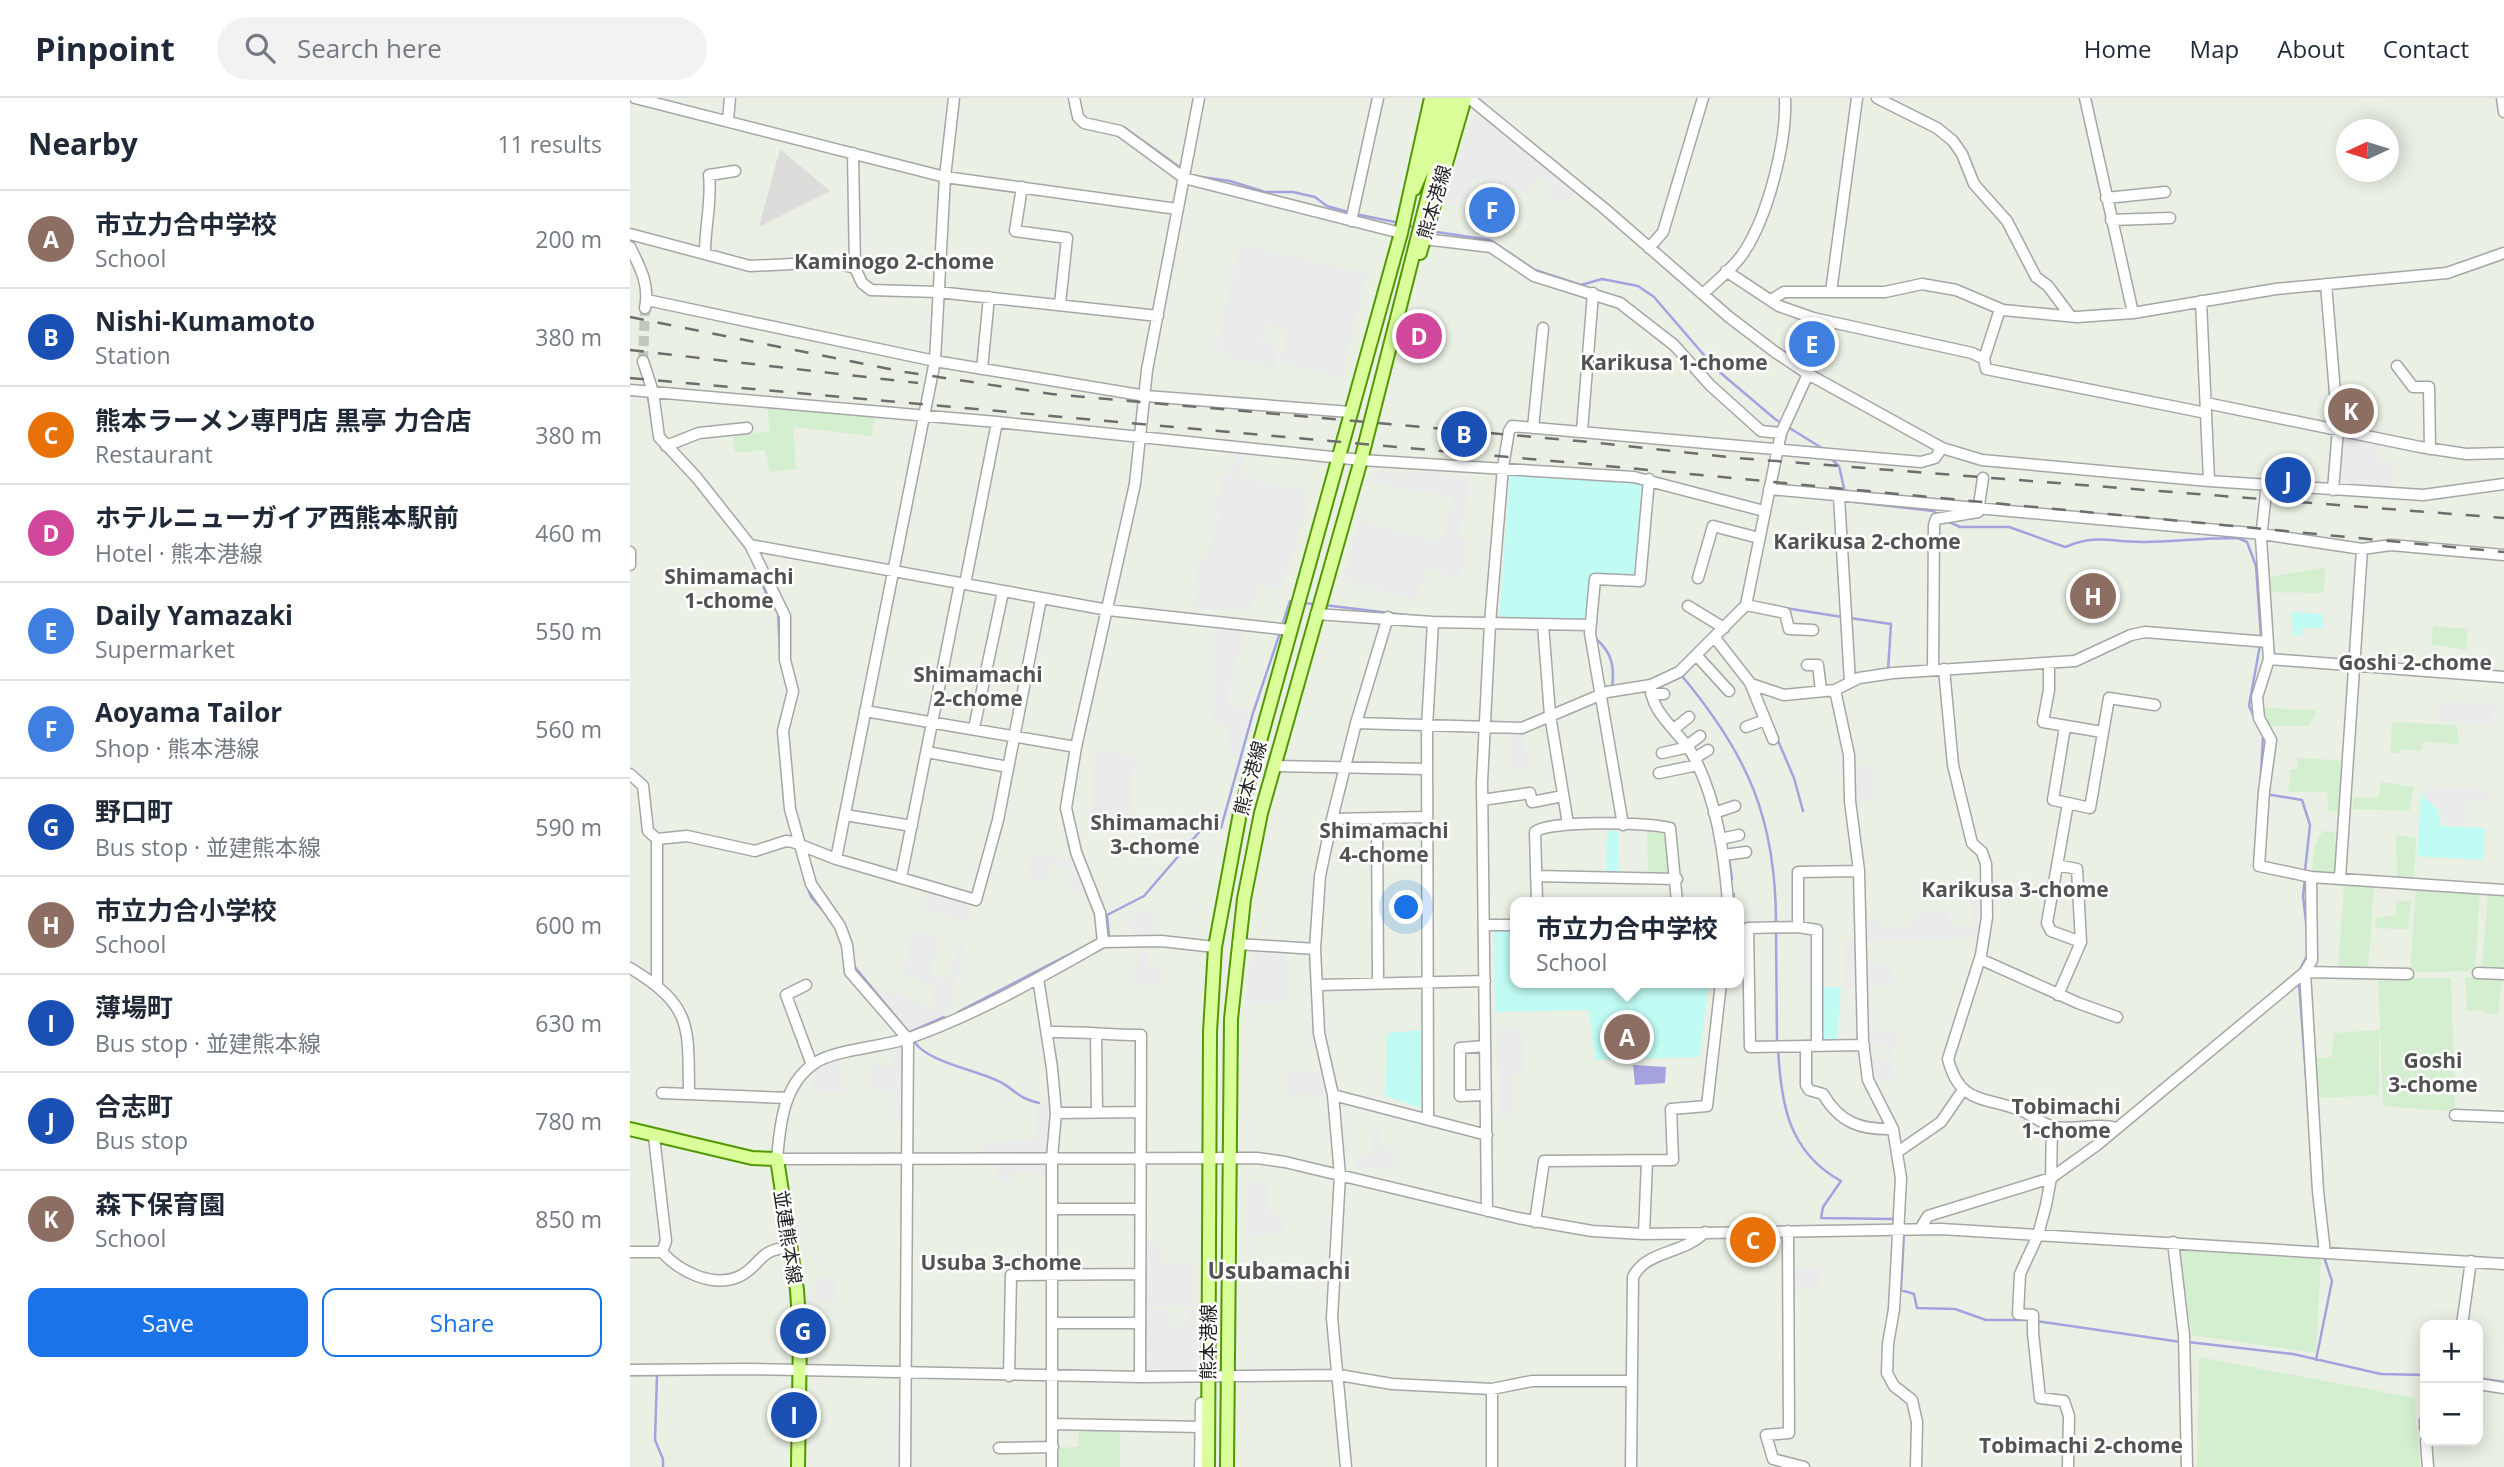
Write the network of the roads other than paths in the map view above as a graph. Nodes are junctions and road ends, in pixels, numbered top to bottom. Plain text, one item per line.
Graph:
1 (635, 98) edge
2 (730, 98) edge
3 (954, 98) edge
4 (1074, 98) edge
5 (1199, 98) edge
6 (1378, 98) edge
7 (1431, 98) edge
8 (1442, 98) edge
9 (1453, 98) edge
10 (1467, 98) edge
11 (1703, 98) edge
12 (1785, 98) edge
13 (1857, 98) edge
14 (1877, 98) edge
15 (2085, 98) edge
16 (2501, 98) edge
17 (2504, 112) edge
18 (728, 120) junction
19 (853, 153) junction
20 (735, 171) dead end
21 (945, 177) junction
22 (1184, 178) junction
23 (1021, 187) junction
24 (2165, 191) dead end
25 (1412, 192) junction
26 (2106, 198) junction
27 (1177, 209) junction
28 (2170, 218) dead end
29 (2111, 220) junction
30 (1351, 221) junction
31 (1401, 233) junction
32 (630, 234) edge
33 (1424, 239) junction
34 (630, 247) edge
35 (1649, 247) junction
36 (705, 252) junction
37 (2504, 253) edge
38 (855, 268) junction
39 (1726, 271) junction
40 (2326, 284) junction
41 (938, 292) junction
42 (1831, 292) junction
43 (1593, 293) junction
44 (1703, 294) junction
45 (989, 297) junction
46 (1771, 300) junction
47 (2201, 301) junction
48 (1060, 304) junction
49 (1402, 306) junction
50 (2000, 309) junction
51 (2133, 313) junction
52 (2069, 314) junction
53 (1158, 316) junction
54 (1543, 328) dead end
55 (1983, 359) junction
56 (935, 360) junction
57 (643, 361) tunnel mouth
58 (2397, 366) dead end
59 (982, 369) junction
60 (1808, 374) junction
61 (630, 390) edge
62 (653, 393) junction
63 (1146, 396) junction
64 (2206, 408) junction
65 (1350, 412) junction
66 (925, 415) junction
67 (997, 422) junction
68 (747, 428) dead end
69 (1533, 428) junction
70 (2338, 429) junction
71 (1582, 431) junction
72 (1781, 433) junction
73 (1142, 437) junction
74 (666, 446) junction
75 (1942, 448) junction
76 (2430, 449) junction
77 (1777, 450) junction
78 (2504, 453) edge
79 (1338, 457) junction
80 (1361, 460) junction
81 (1503, 467) junction
82 (1983, 478) dead end
83 (1649, 479) junction
84 (2209, 481) junction
85 (2267, 484) junction
86 (2504, 484) edge
87 (1769, 489) junction
88 (2333, 491) junction
89 (1839, 497) junction
90 (1980, 508) junction
91 (1764, 511) junction
92 (2262, 534) junction
93 (1759, 538) junction
94 (750, 545) junction
95 (2362, 549) junction
96 (630, 552) edge
97 (2504, 555) edge
98 (630, 565) edge
99 (893, 571) junction
100 (1698, 578) dead end
101 (962, 584) junction
102 (1003, 592) junction
103 (1041, 598) junction
104 (1746, 605) junction
105 (1688, 606) dead end
106 (1108, 610) junction
107 (1317, 614) junction
108 (1388, 617) junction
109 (1433, 622) junction
110 (1490, 623) junction
111 (1543, 624) junction
112 (1590, 625) junction
113 (1724, 628) junction
114 (1813, 629) dead end
115 (1290, 630) junction
116 (1715, 638) junction
117 (2268, 642) junction
118 (1697, 656) junction
119 (2269, 659) junction
120 (2049, 663) junction
121 (1807, 665) dead end
122 (2355, 666) junction
123 (1944, 669) junction
124 (1933, 670) junction
125 (2504, 677) edge
126 (1850, 682) junction
127 (1751, 684) junction
128 (1651, 689) junction
129 (1835, 690) junction
130 (1729, 691) dead end
131 (1821, 691) junction
132 (1664, 694) dead end
133 (1600, 695) junction
134 (2155, 705) dead end
135 (865, 710) junction
136 (1550, 715) junction
137 (1689, 718) dead end
138 (1765, 720) junction
139 (933, 721) junction
140 (1356, 723) junction
141 (1427, 727) junction
142 (1745, 727) dead end
143 (2065, 727) junction
144 (1675, 728) junction
145 (974, 729) junction
146 (1484, 729) junction
147 (2102, 732) junction
148 (1014, 735) junction
149 (1700, 736) dead end
150 (1773, 739) dead end
151 (1688, 746) junction
152 (1076, 747) junction
153 (1708, 750) dead end
154 (927, 752) junction
155 (1662, 753) dead end
156 (1696, 761) junction
157 (1275, 766) junction
158 (1008, 767) junction
159 (1345, 769) junction
160 (1427, 769) junction
161 (1659, 773) dead end
162 (630, 774) edge
163 (1563, 796) junction
164 (1482, 800) junction
165 (2068, 803) junction
166 (1735, 806) dead end
167 (1714, 813) junction
168 (845, 815) junction
169 (1427, 817) junction
170 (1377, 818) junction
171 (1332, 819) junction
172 (1568, 824) junction
173 (1623, 825) junction
174 (912, 827) junction
175 (1740, 835) dead end
176 (657, 839) junction
177 (1720, 839) junction
178 (797, 844) junction
179 (1746, 852) dead end
180 (1724, 855) junction
181 (836, 859) junction
182 (2057, 865) junction
183 (1859, 871) junction
184 (1536, 876) junction
185 (2311, 877) junction
186 (901, 878) junction
187 (2340, 878) junction
188 (1677, 879) junction
189 (2504, 890) edge
190 (1537, 897) edge
191 (1677, 897) edge
192 (1728, 897) edge
193 (1484, 925) junction
194 (1510, 925) edge
195 (1798, 927) junction
196 (1102, 942) junction
197 (2081, 942) junction
198 (1238, 944) junction
199 (1215, 947) junction
200 (1315, 948) junction
201 (1980, 959) junction
202 (630, 968) edge
203 (2305, 972) junction
204 (2478, 973) dead end
205 (2408, 974) dead end
206 (2504, 974) edge
207 (1038, 978) junction
208 (1485, 981) junction
209 (1429, 983) junction
210 (657, 984) junction
211 (1378, 984) junction
212 (806, 985) dead end
213 (1318, 985) junction
214 (1720, 988) edge
215 (2058, 995) junction
216 (2117, 1017) dead end
217 (1047, 1032) junction
218 (1096, 1034) junction
219 (908, 1039) junction
220 (1864, 1045) junction
221 (1485, 1046) junction
222 (1806, 1046) junction
223 (1817, 1046) junction
224 (812, 1065) junction
225 (1963, 1090) junction
226 (662, 1093) dead end
227 (689, 1093) junction
228 (1486, 1095) junction
229 (1333, 1096) junction
230 (788, 1098) junction
231 (1097, 1112) junction
232 (1140, 1112) junction
233 (1056, 1113) junction
234 (2455, 1115) dead end
235 (2504, 1117) edge
236 (1428, 1118) junction
237 (2052, 1127) junction
238 (2117, 1128) junction
239 (630, 1129) edge
240 (1893, 1129) junction
241 (1487, 1135) junction
242 (654, 1137) junction
243 (1899, 1151) junction
244 (908, 1158) junction
245 (1052, 1158) junction
246 (1140, 1158) junction
247 (1208, 1158) junction
248 (1231, 1158) junction
249 (777, 1159) junction
250 (1647, 1161) junction
251 (1340, 1175) junction
252 (2051, 1178) junction
253 (1053, 1209) junction
254 (1140, 1209) junction
255 (1487, 1210) junction
256 (1535, 1222) junction
257 (1898, 1229) junction
258 (1920, 1229) junction
259 (1788, 1231) junction
260 (1705, 1232) junction
261 (1644, 1234) junction
262 (2039, 1235) junction
263 (2173, 1242) junction
264 (789, 1248) junction
265 (630, 1252) edge
266 (662, 1252) junction
267 (2325, 1253) junction
268 (2471, 1261) junction
269 (2504, 1264) edge
270 (1140, 1274) junction
271 (1054, 1275) junction
272 (2463, 1320) edge
273 (1053, 1323) junction
274 (1140, 1323) junction
275 (630, 1370) edge
276 (801, 1372) junction
277 (905, 1374) junction
278 (1053, 1375) junction
279 (1339, 1375) junction
280 (1009, 1376) junction
281 (1208, 1376) junction
282 (1228, 1376) junction
283 (1140, 1377) junction
284 (1631, 1381) junction
285 (2483, 1385) edge
286 (2504, 1388) edge
287 (1492, 1389) junction
288 (1200, 1403) dead end
289 (1053, 1424) junction
290 (1200, 1427) junction
291 (2426, 1446) edge
292 (1052, 1447) junction
293 (999, 1448) dead end
294 (798, 1467) edge
295 (905, 1467) edge
296 (1052, 1467) edge
297 (1200, 1467) edge
298 (1208, 1467) edge
299 (1227, 1467) edge
300 (1346, 1467) edge
301 (1492, 1467) edge
302 (1631, 1467) edge
303 (1804, 1467) edge
304 (1916, 1467) edge
305 (2068, 1467) edge
306 (2187, 1467) edge
307 (2428, 1467) edge

1 - 18 street
2 - 18 street
3 - 21 street
4 - 22 street
5 - 22 street
6 - 30 street
7 - 25 main road, 熊本港線
8 - 25 main road, 熊本港線
9 - 49 main road, 熊本港線
10 - 33 main road, 熊本港線
10 - 35 street
11 - 35 street
12 - 39 street
13 - 42 street
14 - 52 street
15 - 26 street
16 - 17 street
18 - 19 street
19 - 21 street
19 - 38 street
20 - 36 street
21 - 23 street
21 - 41 street
22 - 27 street
22 - 30 street
23 - 27 street
23 - 48 street
24 - 26 street
25 - 31 main road, 熊本港線
26 - 29 street
27 - 53 street
28 - 29 street
29 - 51 street
30 - 31 street
31 - 65 main road, 熊本港線
32 - 36 street
33 - 43 street
33 - 49 main road, 熊本港線
34 - 56 street
35 - 44 street
36 - 38 street
37 - 40 street
38 - 41 street
39 - 44 street
39 - 46 street
40 - 47 street
40 - 70 street
41 - 45 street
41 - 56 street
42 - 46 street
42 - 50 street
43 - 71 street
43 - 72 street
44 - 60 street
45 - 48 street
45 - 59 street
46 - 55 street
47 - 51 street
47 - 64 street
48 - 53 street
49 - 80 main road, 熊本港線
50 - 52 street
50 - 55 street
51 - 52 street
53 - 63 street
54 - 69 street
55 - 64 street
56 - 59 street
56 - 66 street
57 - 62 street
58 - 76 street
59 - 63 street
60 - 72 street
60 - 75 street
61 - 62 street
62 - 66 street
62 - 74 street
63 - 65 street
63 - 73 street
64 - 70 street
64 - 84 street
65 - 79 main road, 熊本港線
66 - 67 street
66 - 99 street
67 - 73 street
67 - 101 street
68 - 74 street
69 - 71 street
69 - 81 street
70 - 76 street
70 - 88 street
71 - 77 street
72 - 77 street
73 - 79 street
73 - 106 street
74 - 94 street
75 - 77 street
75 - 84 street
76 - 78 street
77 - 87 street
79 - 80 street
79 - 115 main road, 熊本港線
80 - 81 street
80 - 107 main road, 熊本港線
81 - 83 street
81 - 110 street
82 - 90 street
83 - 91 street
83 - 112 street
84 - 85 street
85 - 88 street
85 - 92 street
86 - 88 street
87 - 89 street
87 - 91 street
89 - 90 street
89 - 126 street
90 - 92 street
90 - 124 street
91 - 93 street
92 - 95 street
92 - 117 street
93 - 100 street
93 - 104 street
94 - 99 street
94 - 178 street
95 - 97 street
95 - 122 street
96 - 98 street
99 - 101 street
99 - 135 street
101 - 102 street
101 - 139 street
102 - 103 street
102 - 145 street
103 - 106 street
103 - 148 street
104 - 113 street
104 - 114 street
105 - 113 street
106 - 115 street
106 - 152 street
107 - 108 street
107 - 157 main road, 熊本港線
108 - 109 street
108 - 140 street
109 - 110 street
109 - 141 street
110 - 111 street
110 - 146 street
111 - 112 street
111 - 136 street
112 - 133 street
113 - 116 street
115 - 199 main road, 熊本港線
116 - 118 street
116 - 127 street
117 - 119 street
117 - 120 street
118 - 128 street
118 - 130 street
119 - 122 street
119 - 185 street
120 - 123 street
120 - 143 street
121 - 131 street
122 - 125 street
122 - 187 street
123 - 124 street
123 - 201 street
124 - 126 street
126 - 129 street
127 - 131 street
127 - 138 street
128 - 132 street
128 - 133 street
128 - 144 street
129 - 131 street
129 - 183 street
133 - 136 street
133 - 173 street
134 - 147 street
135 - 139 street
135 - 168 street
136 - 146 street
136 - 163 street
137 - 144 street
138 - 142 street
138 - 150 street
139 - 145 street
139 - 154 street
140 - 141 street
140 - 159 street
141 - 146 street
141 - 160 street
143 - 147 street
143 - 165 street
144 - 151 street
145 - 148 street
146 - 164 street
147 - 165 street
148 - 152 street
148 - 158 street
149 - 151 street
151 - 155 street
151 - 156 street
152 - 196 street
153 - 156 street
154 - 158 street
154 - 174 street
156 - 161 street
156 - 167 street
157 - 159 street
157 - 198 main road, 熊本港線
158 - 186 street
159 - 160 street
159 - 171 street
160 - 169 street
162 - 176 street
163 - 164 street
163 - 172 street
164 - 193 street
165 - 182 street
166 - 167 street
167 - 177 street
168 - 174 street
168 - 181 street
169 - 170 street
169 - 209 street
170 - 171 street
170 - 211 street
171 - 200 street
172 - 173 street
172 - 184 street
173 - 188 street
174 - 186 street
175 - 177 street
176 - 178 street
176 - 210 street
177 - 180 street
178 - 181 street
178 - 219 street
179 - 180 street
180 - 192 street
181 - 186 street
182 - 197 street
182 - 197 street
183 - 195 street
183 - 220 street
184 - 188 street
184 - 190 street
185 - 187 street
185 - 203 street
187 - 189 street
188 - 191 street
193 - 194 street
193 - 208 street
195 - 222 street
195 - 223 street
196 - 199 street
196 - 207 street
197 - 215 street
198 - 200 street
198 - 248 main road, 熊本港線
199 - 247 main road, 熊本港線
200 - 213 street
201 - 215 street
201 - 225 street
202 - 210 street
203 - 205 street
203 - 238 street
203 - 267 street
204 - 206 street
207 - 217 street
207 - 219 street
208 - 209 street
208 - 221 street
209 - 211 street
209 - 236 street
210 - 227 street
211 - 213 street
212 - 224 street
213 - 229 street
214 - 250 street
215 - 216 street
217 - 218 street
217 - 233 street
218 - 231 street
218 - 232 street
219 - 224 street
219 - 244 street
220 - 223 street
220 - 240 street
221 - 228 street
221 - 228 street
222 - 223 street
222 - 240 street
224 - 230 street
225 - 237 street
225 - 243 street
226 - 227 street
227 - 230 street
228 - 241 street
229 - 236 street
229 - 251 street
230 - 249 street
231 - 232 street
231 - 233 street
232 - 246 street
233 - 245 street
234 - 235 street
236 - 241 street
237 - 238 street
237 - 252 street
238 - 252 street
239 - 242 main road
240 - 243 street
241 - 255 street
242 - 249 main road
242 - 266 street
243 - 257 street
244 - 245 street
244 - 249 street
244 - 277 street
245 - 246 street
245 - 253 street
246 - 247 street
246 - 254 street
247 - 248 street
247 - 281 main road, 熊本港線
248 - 251 street
248 - 282 main road, 熊本港線
249 - 264 main road, 並建熊本線
250 - 256 street
250 - 261 street
251 - 255 street
251 - 279 street
252 - 258 street
252 - 262 street
253 - 254 street
253 - 271 street
254 - 270 street
255 - 256 street
256 - 261 street
257 - 258 street
257 - 259 street
257 - 304 street
258 - 262 street
259 - 260 street
259 - 303 street
260 - 261 street
260 - 284 street
262 - 263 street
262 - 305 street
263 - 267 street
263 - 306 street
264 - 266 street
264 - 276 main road, 並建熊本線
265 - 266 street
267 - 268 street
268 - 269 street
268 - 272 street
270 - 271 street
270 - 274 street
271 - 273 street
271 - 280 street
273 - 274 street
273 - 278 street
274 - 283 street
275 - 276 street
276 - 277 street
276 - 294 main road, 並建熊本線
277 - 280 street
277 - 295 street
278 - 280 street
278 - 283 street
278 - 289 street
279 - 282 street
279 - 287 street
279 - 300 street
281 - 282 street
281 - 283 street
281 - 298 main road, 熊本港線
282 - 299 main road, 熊本港線
284 - 287 street
284 - 302 street
285 - 286 street
287 - 301 street
288 - 290 street
289 - 290 street
289 - 292 street
290 - 297 street
291 - 307 street
292 - 293 street
292 - 296 street

